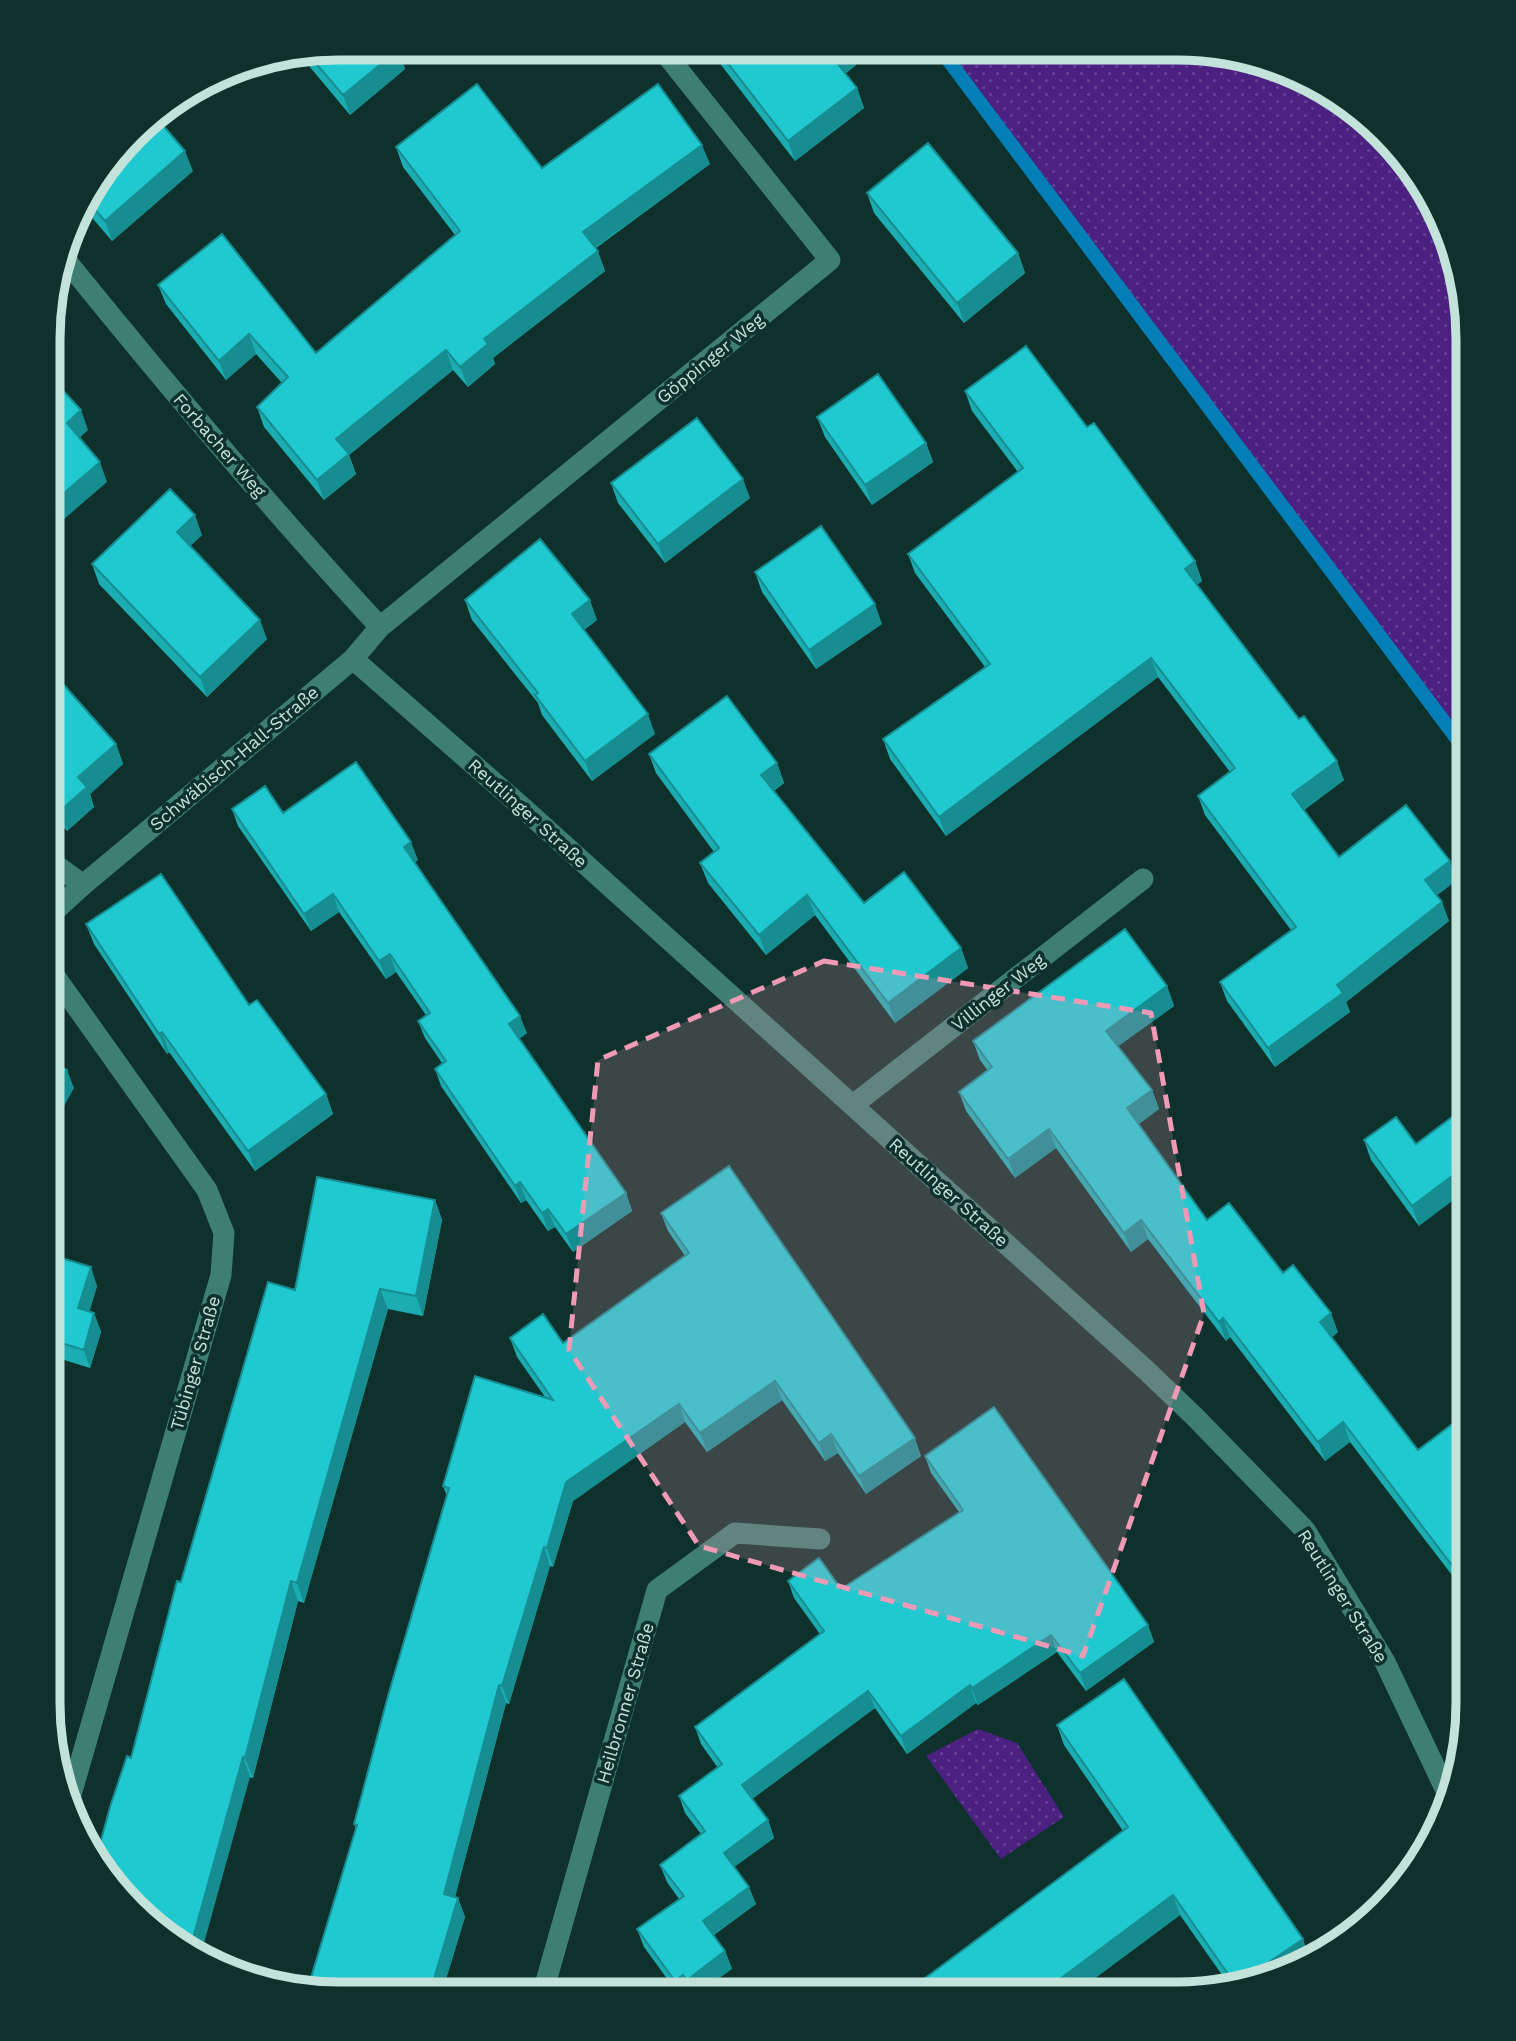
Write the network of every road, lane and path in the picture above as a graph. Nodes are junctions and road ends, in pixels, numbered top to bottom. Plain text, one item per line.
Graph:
1 (671, 60) edge
2 (70, 265) edge
3 (380, 627) junction
4 (353, 659) junction
5 (60, 868) edge
6 (1143, 879) dead end
7 (83, 885) junction
8 (60, 906) edge
9 (60, 983) edge
10 (853, 1105) junction
11 (820, 1539) dead end
12 (1444, 1785) edge
13 (73, 1788) edge
14 (546, 1982) edge

1 - 3 street, Göppinger Weg
2 - 3 street, Forbacher Weg
3 - 4 street, Schwäbisch-Hall-Straße
4 - 7 street, Schwäbisch-Hall-Straße
4 - 10 street, Reutlinger Straße
5 - 7 street
6 - 10 street, Villinger Weg
7 - 8 street, Schwäbisch-Hall-Straße
9 - 13 street, Tübinger Straße
10 - 12 street, Reutlinger Straße
11 - 14 street, Heilbronner Straße

